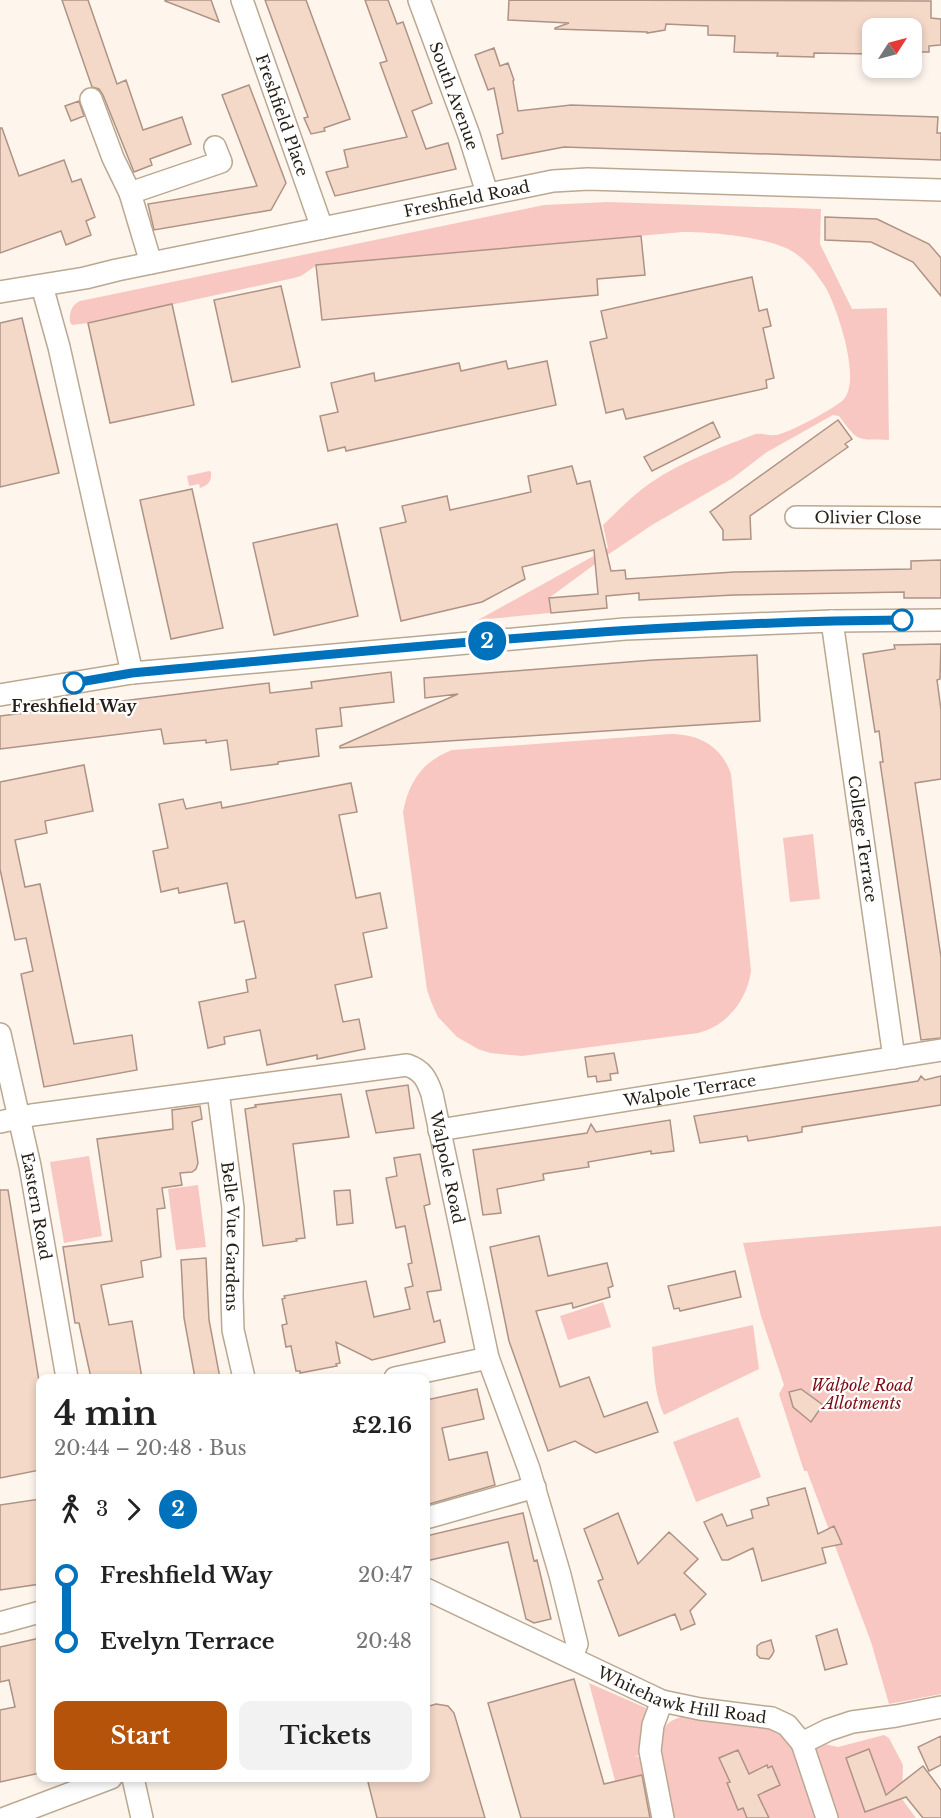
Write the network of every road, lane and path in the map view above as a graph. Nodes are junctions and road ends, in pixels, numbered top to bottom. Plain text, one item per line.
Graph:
1 (242, 0) edge
2 (419, 0) edge
3 (91, 99) dead end
4 (215, 147) dead end
5 (941, 190) edge
6 (130, 192) junction
7 (487, 193) junction
8 (322, 228) junction
9 (151, 263) junction
10 (42, 286) junction
11 (0, 292) edge
12 (796, 518) dead end
13 (941, 518) edge
14 (941, 620) edge
15 (832, 621) junction
16 (132, 673) junction
17 (0, 695) edge
18 (0, 1034) edge
19 (941, 1050) edge
20 (894, 1058) junction
21 (218, 1091) junction
22 (10, 1120) edge
23 (439, 1130) junction
24 (488, 1358) junction
25 (66, 1374) edge
26 (243, 1374) edge
27 (414, 1374) edge
28 (535, 1487) junction
29 (430, 1517) edge
30 (430, 1591) edge
31 (36, 1613) edge
32 (0, 1623) edge
33 (572, 1657) junction
34 (662, 1701) junction
35 (941, 1707) edge
36 (802, 1743) junction
37 (101, 1782) edge
38 (134, 1782) edge
39 (17, 1816) edge
40 (142, 1818) edge
41 (663, 1818) edge
42 (827, 1818) edge

1 - 8 street, Freshfield Place
2 - 7 street, South Avenue
3 - 6 street
4 - 6 street
5 - 7 street, Freshfield Road
6 - 9 street
7 - 8 street, Freshfield Road
8 - 9 street, Freshfield Road
9 - 10 street, Freshfield Road
10 - 11 street, Freshfield Road
10 - 16 street
12 - 13 street, Olivier Close
14 - 15 street
15 - 16 street
15 - 20 street, College Terrace
16 - 17 street
18 - 22 street, Eastern Road
19 - 20 street, Walpole Terrace
20 - 23 street, Walpole Terrace
21 - 22 street, Walpole Road
21 - 23 street, Walpole Road
21 - 26 street, Belle Vue Gardens
22 - 25 street, Eastern Road
23 - 24 street, Walpole Road
24 - 27 street
24 - 28 street, Walpole Road
28 - 29 street
28 - 33 street, Walpole Road
30 - 33 street, Whitehawk Hill Road
31 - 32 street
33 - 34 street, Whitehawk Hill Road
34 - 36 street, Whitehawk Hill Road
34 - 41 street
35 - 36 street
36 - 42 street
37 - 39 street
38 - 40 street

